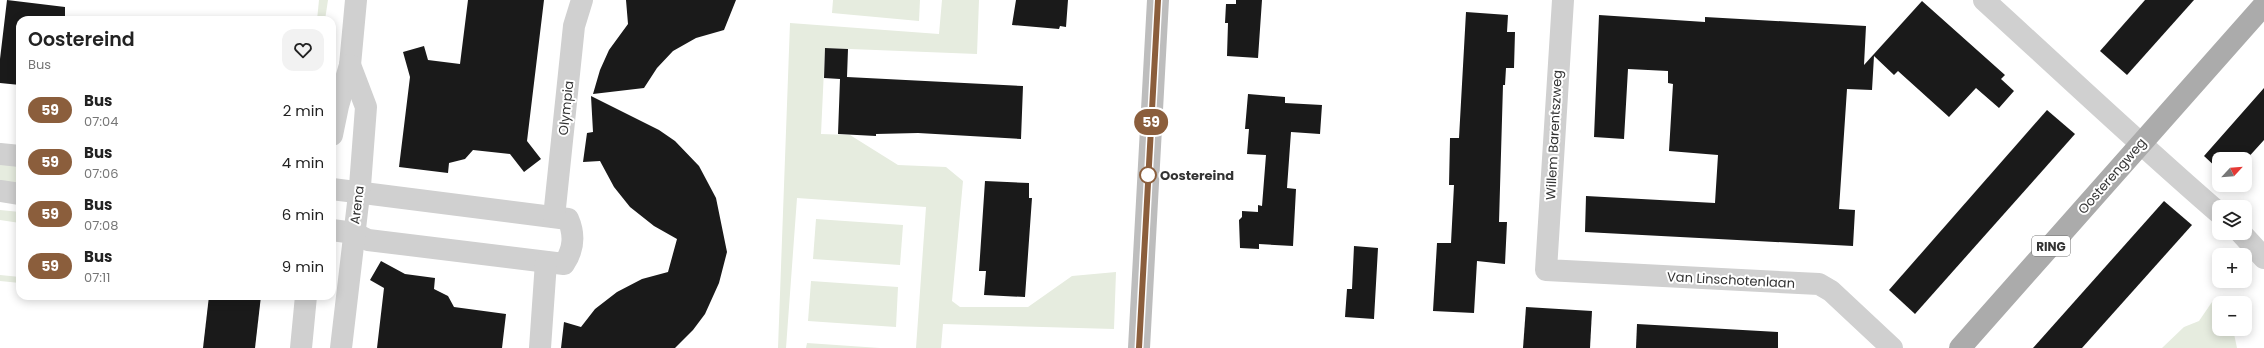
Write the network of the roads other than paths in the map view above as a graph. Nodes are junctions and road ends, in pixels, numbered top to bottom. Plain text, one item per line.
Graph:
1 (356, 0) edge
2 (582, 0) edge
3 (1158, 0) edge
4 (1563, 0) edge
5 (1984, 0) edge
6 (2264, 5) edge
7 (350, 65) junction
8 (336, 114) edge
9 (2141, 144) junction
10 (0, 154) edge
11 (16, 156) edge
12 (336, 189) edge
13 (0, 191) edge
14 (359, 192) junction
15 (16, 193) edge
16 (2212, 207) edge
17 (554, 217) junction
18 (336, 231) edge
19 (354, 233) junction
20 (2248, 240) edge
21 (2264, 258) edge
22 (546, 262) junction
23 (1546, 270) joint
24 (306, 300) edge
25 (301, 348) edge
26 (341, 348) edge
27 (540, 348) edge
28 (1138, 348) edge
29 (1892, 348) edge
30 (1960, 348) edge

1 - 7 street, Arena
2 - 17 street, Olympia
3 - 28 main road
4 - 23 street, Willem Barentszweg
5 - 9 street
6 - 9 main road, Oosterengweg / RING
7 - 8 street, Arena
7 - 14 street, Arena
9 - 16 street
9 - 30 main road, Oosterengweg / RING
10 - 11 street
12 - 14 street
13 - 15 street
14 - 17 street
14 - 19 street, Arena
17 - 22 street
18 - 19 street
19 - 22 street
19 - 26 street, Arena
20 - 21 street
22 - 27 street
23 - 29 street, Van Linschotenlaan
24 - 25 street

